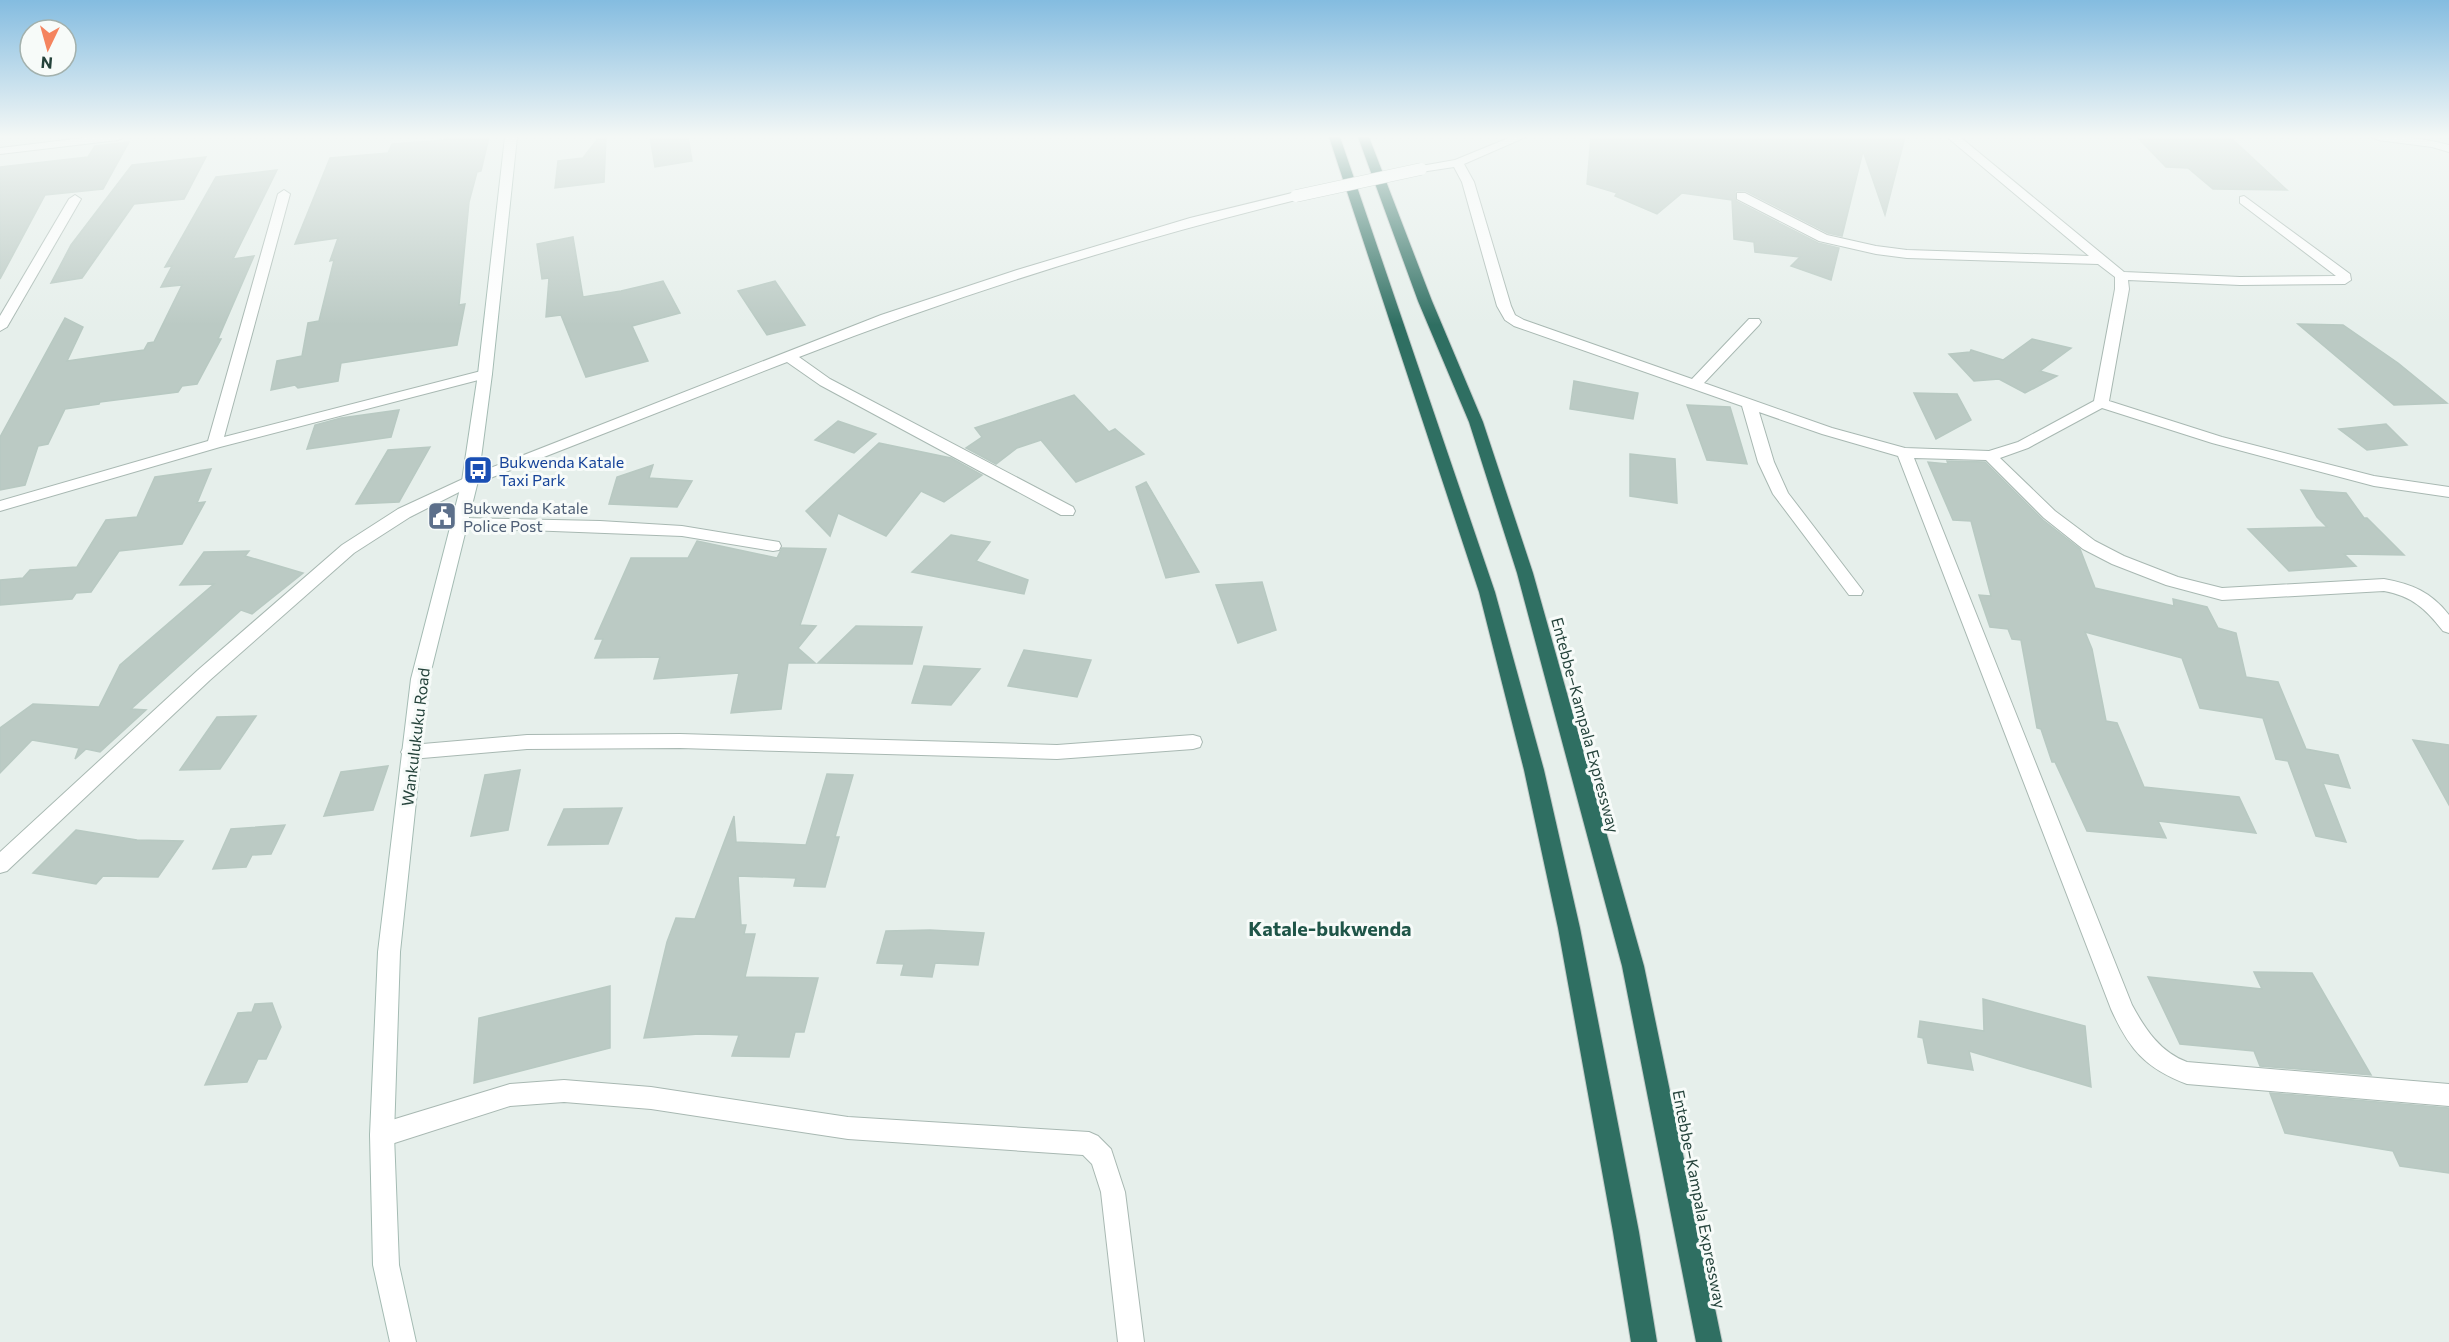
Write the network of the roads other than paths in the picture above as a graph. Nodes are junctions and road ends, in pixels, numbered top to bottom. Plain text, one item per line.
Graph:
1 (75, 199) dead end
2 (282, 200) edge
3 (504, 200) edge
4 (1281, 200) edge
5 (1355, 200) edge
6 (1387, 200) edge
7 (1473, 200) edge
8 (1748, 200) edge
9 (2028, 200) edge
10 (2244, 200) dead end
11 (2101, 260) junction
12 (2121, 276) junction
13 (1754, 322) dead end
14 (0, 327) edge
15 (788, 356) junction
16 (485, 374) junction
17 (1694, 385) junction
18 (2101, 403) junction
19 (1749, 404) junction
20 (215, 444) junction
21 (1904, 453) junction
22 (1990, 456) junction
23 (470, 481) junction
24 (2449, 492) edge
25 (0, 506) edge
26 (1067, 511) dead end
27 (460, 522) junction
28 (773, 546) dead end
29 (1855, 591) dead end
30 (2449, 627) edge
31 (1193, 742) dead end
32 (411, 752) junction
33 (0, 865) edge
34 (2449, 1095) edge
35 (382, 1135) junction
36 (403, 1342) edge
37 (1131, 1342) edge
38 (1644, 1342) edge
39 (1709, 1342) edge

1 - 14 street
2 - 20 street
3 - 16 street, Wankulukuku Road
4 - 15 street, bridge
5 - 38 highway
6 - 39 highway, Entebbe–Kampala Expressway
7 - 17 street
8 - 11 street
9 - 11 street
10 - 12 street
11 - 12 street
12 - 18 street
13 - 17 street
15 - 23 street
15 - 26 street
16 - 20 street
16 - 23 street, Wankulukuku Road
17 - 19 street
18 - 22 street
18 - 24 street
19 - 21 street
19 - 29 street
20 - 25 street
21 - 22 street
21 - 34 street
22 - 30 street
23 - 27 street, Wankulukuku Road
23 - 33 street
27 - 28 street
27 - 32 street, Wankulukuku Road
31 - 32 street
32 - 35 street, Wankulukuku Road
35 - 36 street, Wankulukuku Road
35 - 37 street

